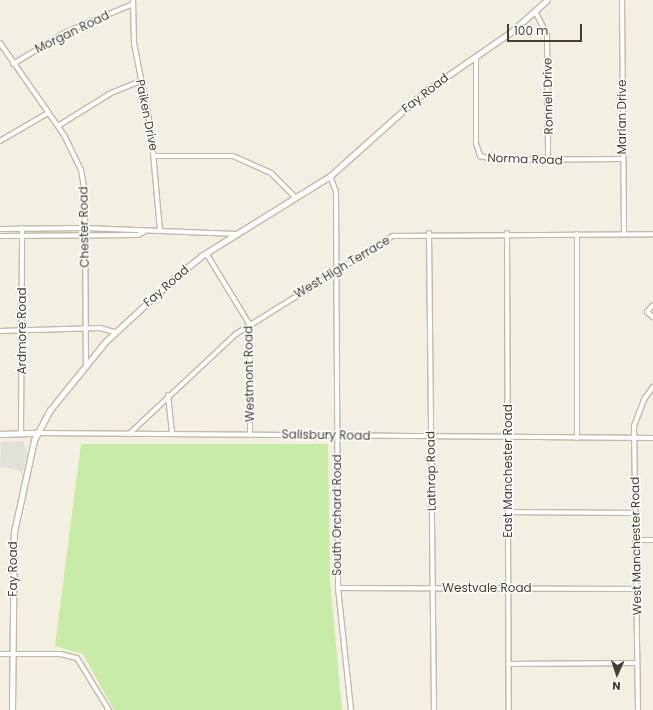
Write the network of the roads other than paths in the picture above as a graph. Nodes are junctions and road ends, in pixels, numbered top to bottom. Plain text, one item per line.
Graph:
1 (547, 0) edge
2 (622, 0) edge
3 (133, 2) edge
4 (535, 11) junction
5 (0, 43) edge
6 (476, 58) junction
7 (13, 64) junction
8 (140, 81) junction
9 (48, 113) junction
10 (58, 126) junction
11 (0, 141) edge
12 (155, 156) junction
13 (622, 158) junction
14 (548, 160) junction
15 (330, 176) junction
16 (296, 198) junction
17 (22, 228) junction
18 (85, 228) junction
19 (0, 229) edge
20 (160, 231) junction
21 (144, 232) junction
22 (429, 233) junction
23 (507, 233) junction
24 (237, 234) junction
25 (577, 234) junction
26 (624, 234) junction
27 (653, 234) edge
28 (0, 236) edge
29 (22, 236) junction
30 (85, 236) junction
31 (206, 253) junction
32 (336, 270) junction
33 (653, 305) edge
34 (653, 317) edge
35 (250, 325) junction
36 (84, 329) junction
37 (22, 330) junction
38 (0, 331) edge
39 (114, 332) junction
40 (86, 363) junction
41 (653, 387) edge
42 (168, 395) junction
43 (21, 433) junction
44 (37, 433) junction
45 (0, 434) edge
46 (129, 434) junction
47 (172, 434) junction
48 (250, 434) junction
49 (337, 435) junction
50 (430, 436) junction
51 (508, 437) junction
52 (577, 438) junction
53 (634, 438) junction
54 (653, 438) edge
55 (508, 512) junction
56 (635, 513) junction
57 (636, 540) junction
58 (653, 540) edge
59 (338, 588) junction
60 (432, 588) junction
61 (508, 588) junction
62 (636, 590) junction
63 (0, 654) edge
64 (13, 654) junction
65 (637, 663) junction
66 (508, 664) junction
67 (12, 710) edge
68 (109, 710) edge
69 (351, 710) edge
70 (434, 710) edge
71 (509, 710) edge
72 (638, 710) edge

1 - 4 street, Fay Road
2 - 13 street, Marian Drive
3 - 7 street, Morgan Road
3 - 8 street, Paiken Drive
4 - 6 street, Fay Road
4 - 14 street, Ronnell Drive
5 - 7 street, Chester Road
6 - 14 street, Norma Road
6 - 15 street, Fay Road
7 - 9 street, Chester Road
8 - 10 street
8 - 12 street, Paiken Drive
9 - 10 street, Chester Road
9 - 11 street
10 - 18 street, Chester Road
12 - 16 street
12 - 20 street, Paiken Drive
13 - 14 street, Norma Road
13 - 26 street, Marian Drive
15 - 16 street, Fay Road
15 - 32 street, South Orchard Road
16 - 24 street, Fay Road
17 - 18 street
17 - 19 street
17 - 29 street, Ardmore Road
18 - 21 street
18 - 30 street, Chester Road
20 - 21 street
20 - 24 street
21 - 30 street
22 - 23 street, West High Terrace
22 - 32 street, West High Terrace
22 - 50 street, Lathrop Road
23 - 25 street, West High Terrace
23 - 51 street, East Manchester Road
24 - 31 street, Fay Road
25 - 26 street, West High Terrace
25 - 52 street
26 - 27 street, West High Terrace
28 - 29 street
29 - 30 street
29 - 37 street, Ardmore Road
30 - 36 street, Chester Road
31 - 35 street, Westmont Road
31 - 39 street, Fay Road
32 - 35 street, West High Terrace
32 - 49 street, South Orchard Road
33 - 34 street
35 - 42 street, West High Terrace
35 - 48 street, Westmont Road
36 - 37 street
36 - 39 street
36 - 40 street, Chester Road
37 - 38 street
37 - 43 street, Ardmore Road
39 - 40 street, Fay Road
40 - 44 street, Fay Road
41 - 53 street, West Manchester Road
42 - 46 street, West High Terrace
42 - 47 street
43 - 44 street, Salisbury Road
43 - 45 street, Salisbury Road
44 - 46 street, Salisbury Road
44 - 64 street, Fay Road
46 - 47 street, Salisbury Road
47 - 48 street, Salisbury Road
48 - 49 street, Salisbury Road
49 - 50 street, Salisbury Road
49 - 59 street, South Orchard Road
50 - 51 street, Salisbury Road
50 - 60 street, Lathrop Road
51 - 52 street, Salisbury Road
51 - 55 street, East Manchester Road
52 - 53 street, Salisbury Road
53 - 54 street, Salisbury Road
53 - 56 street, West Manchester Road
55 - 56 street
55 - 61 street, East Manchester Road
56 - 57 street, West Manchester Road
57 - 58 street
57 - 62 street, West Manchester Road
59 - 60 street, Westvale Road
59 - 69 street, South Orchard Road
60 - 61 street, Westvale Road
60 - 70 street, Lathrop Road
61 - 62 street, Westvale Road
61 - 66 street, East Manchester Road
62 - 65 street, West Manchester Road
63 - 64 street
64 - 67 street, Fay Road
64 - 68 street
65 - 66 street
65 - 72 street, West Manchester Road
66 - 71 street, East Manchester Road

